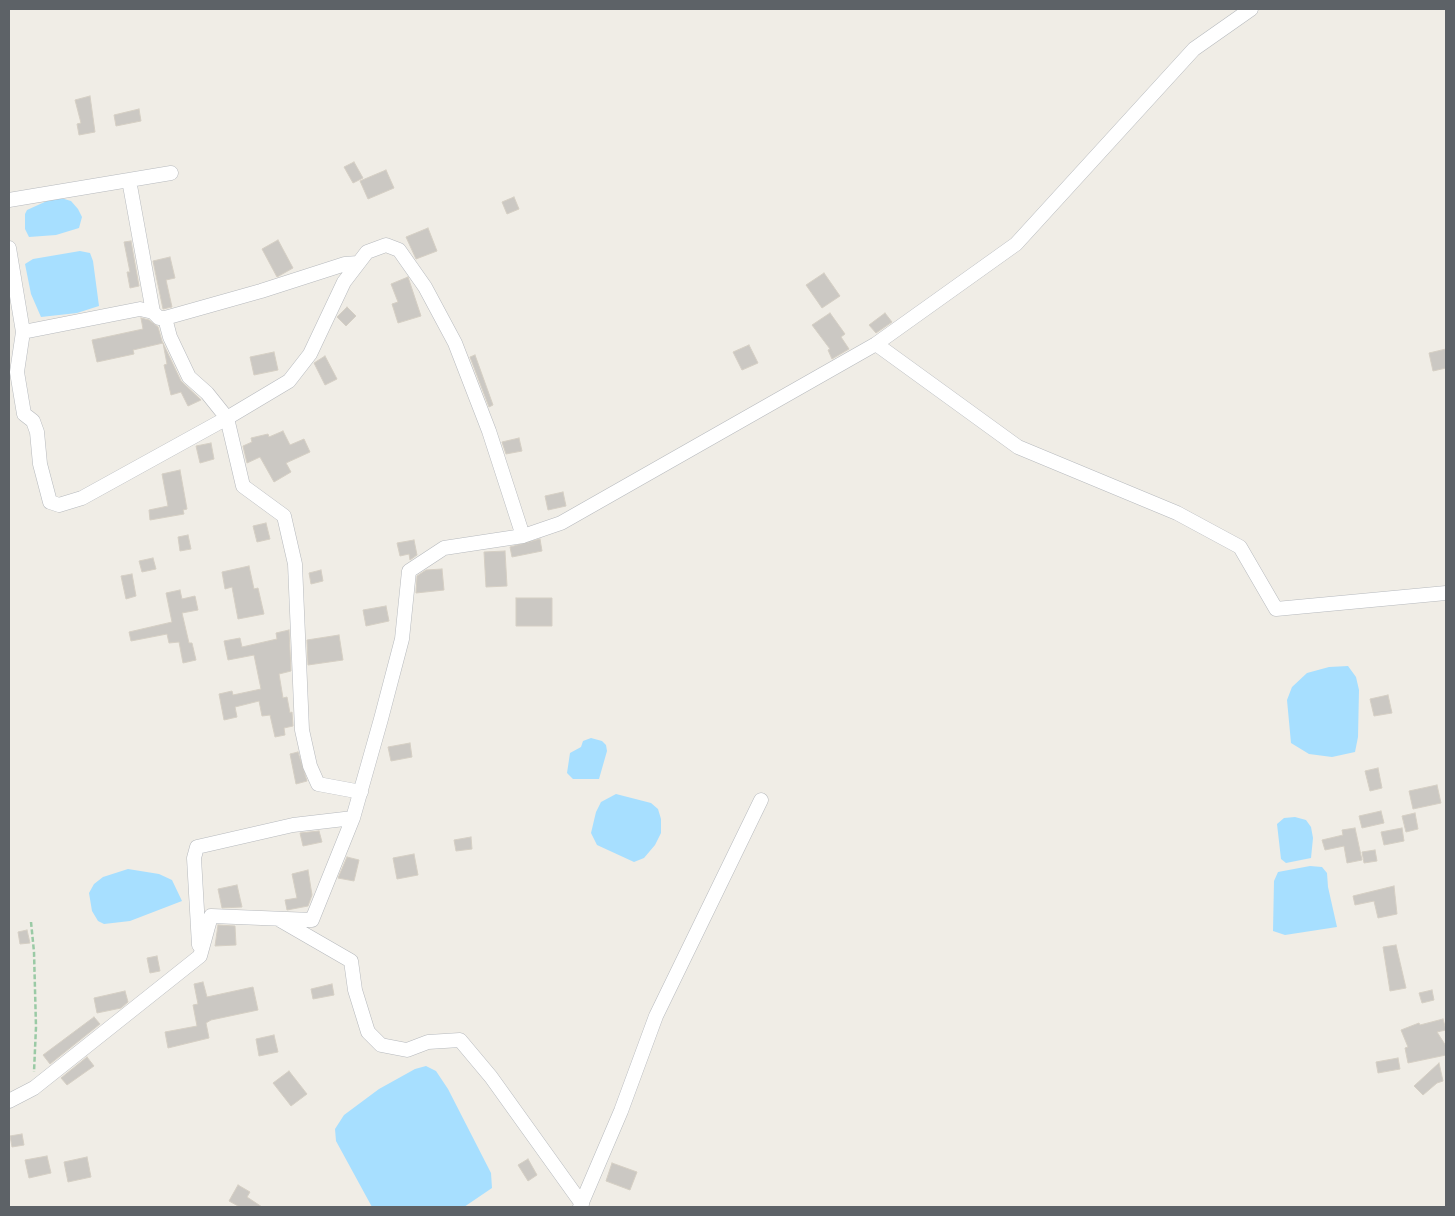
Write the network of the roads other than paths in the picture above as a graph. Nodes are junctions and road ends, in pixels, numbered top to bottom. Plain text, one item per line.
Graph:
1 (1251, 9) edge
2 (170, 173) dead end
3 (129, 180) junction
4 (9, 200) edge
5 (9, 248) edge
6 (358, 263) junction
7 (159, 315) junction
8 (23, 332) junction
9 (876, 344) junction
10 (227, 418) junction
11 (523, 536) junction
12 (1446, 593) edge
13 (361, 792) junction
14 (761, 800) dead end
15 (353, 818) junction
16 (279, 919) junction
17 (200, 956) junction
18 (9, 1101) edge
19 (581, 1206) edge

1 - 9 street
2 - 3 street
3 - 4 street
3 - 7 street
5 - 8 street
6 - 7 street
6 - 10 street
6 - 11 street
7 - 8 street
7 - 10 street
8 - 10 street
9 - 11 street
9 - 12 street
10 - 13 street
11 - 13 street
13 - 15 street
14 - 19 street
15 - 16 street
15 - 17 street
16 - 17 street
16 - 19 street
17 - 18 street

